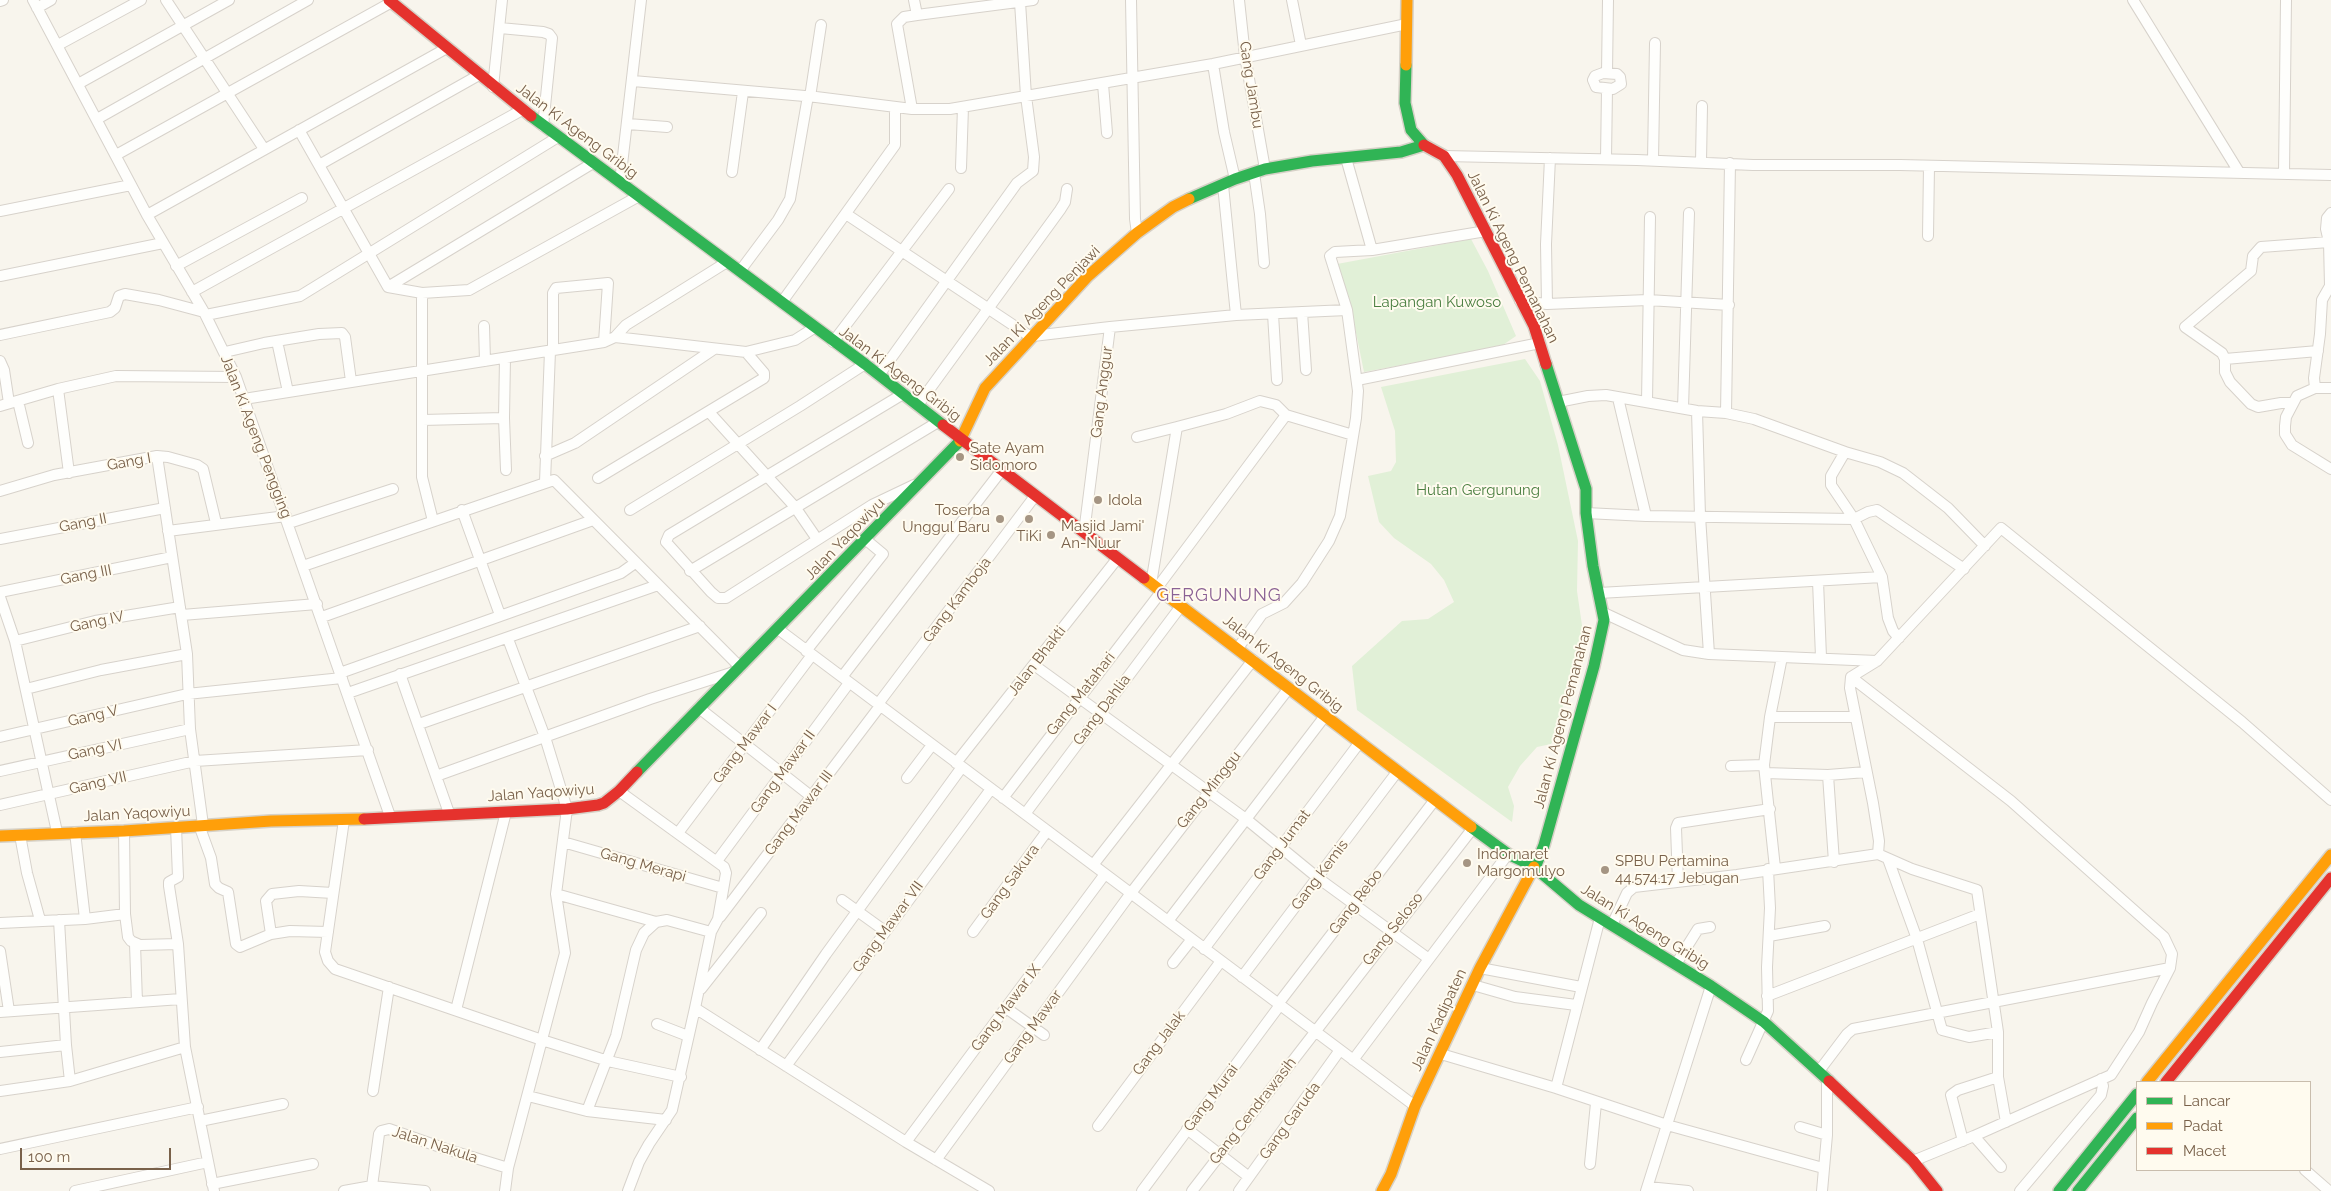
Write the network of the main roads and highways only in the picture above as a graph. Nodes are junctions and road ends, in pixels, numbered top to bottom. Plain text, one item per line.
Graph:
1 (1407, 0) edge
2 (390, 1) edge
3 (1424, 145) junction
4 (962, 439) junction
5 (0, 836) edge
6 (2331, 855) edge
7 (1535, 865) junction
8 (2331, 878) edge
9 (2148, 1081) edge
10 (2167, 1081) edge
11 (2136, 1095) edge
12 (2136, 1119) edge
13 (1385, 1190) edge
14 (1937, 1191) edge
15 (2059, 1191) edge
16 (2078, 1191) edge

1 - 3 main road
2 - 4 main road, Jalan Ki Ageng Gribig
3 - 4 main road, Jalan Ki Ageng Penjawi
3 - 7 main road, Jalan Ki Ageng Pemanahan
4 - 5 main road, Jalan Yaqowiyu
4 - 7 main road, Jalan Ki Ageng Gribig
6 - 9 main road
7 - 13 main road, Jalan Kadipaten
7 - 14 main road, Jalan Ki Ageng Gribig
8 - 10 main road
11 - 15 main road
12 - 16 main road

